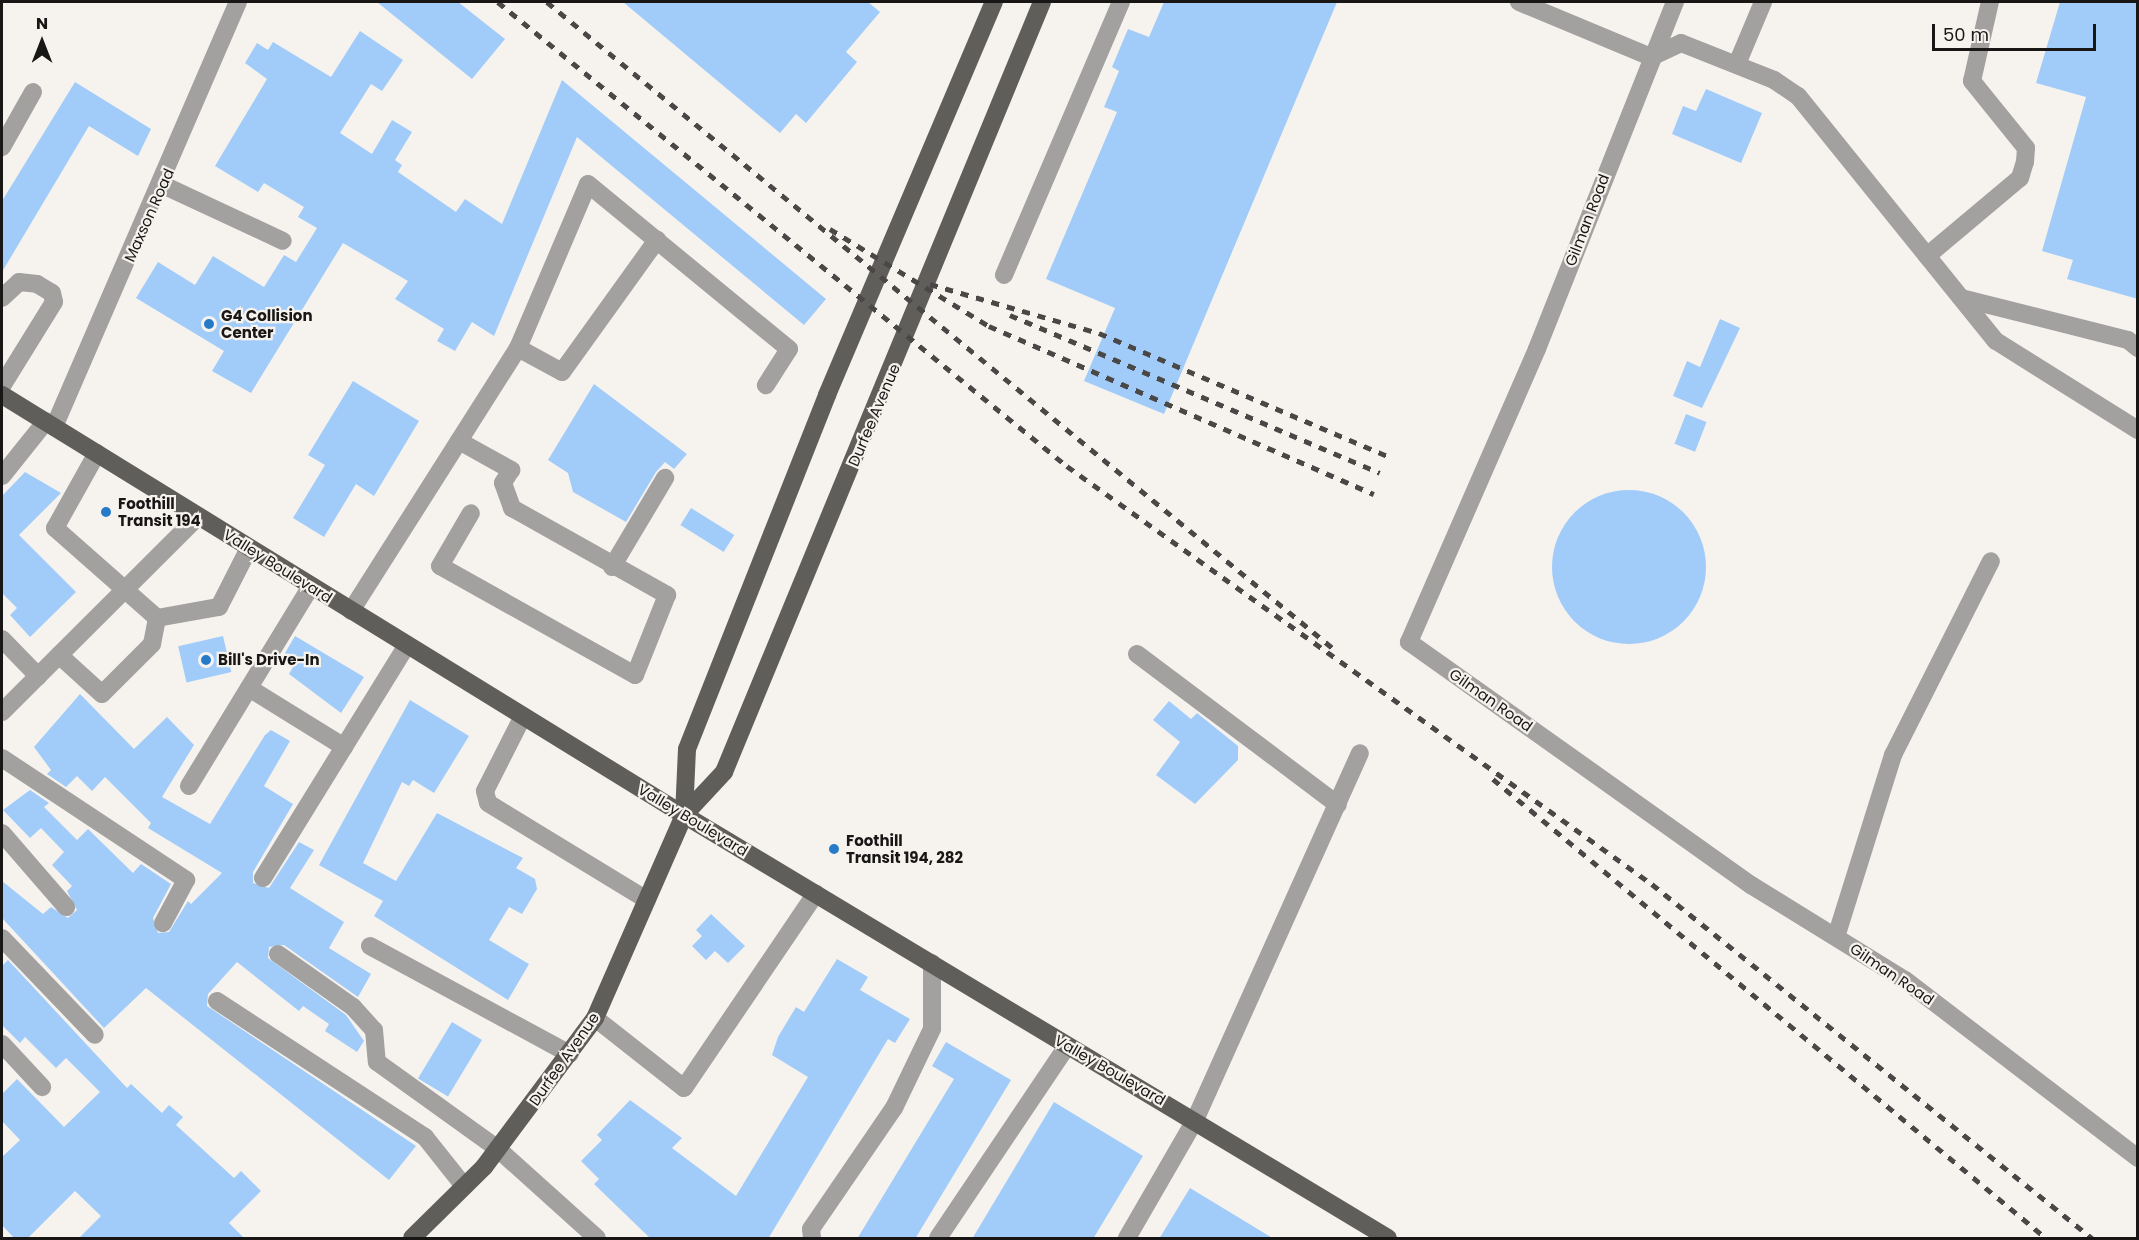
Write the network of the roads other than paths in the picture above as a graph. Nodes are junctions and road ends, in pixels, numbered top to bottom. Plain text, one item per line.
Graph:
1 (238, 2) edge
2 (994, 2) edge
3 (1042, 2) edge
4 (1121, 2) edge
5 (1519, 2) edge
6 (1675, 2) edge
7 (1763, 2) edge
8 (1990, 2) edge
9 (1651, 57) junction
10 (1737, 64) junction
11 (33, 92) dead end
12 (2, 147) edge
13 (163, 184) junction
14 (657, 240) junction
15 (283, 242) dead end
16 (1927, 256) junction
17 (1004, 275) dead end
18 (2, 298) edge
19 (1961, 298) junction
20 (518, 348) junction
21 (2138, 348) edge
22 (766, 385) dead end
23 (2, 386) edge
24 (2, 395) edge
25 (2135, 422) edge
26 (50, 424) junction
27 (459, 441) junction
28 (97, 453) junction
29 (2, 476) edge
30 (665, 478) dead end
31 (471, 513) dead end
32 (198, 517) junction
33 (249, 548) junction
34 (1991, 561) dead end
35 (612, 567) junction
36 (311, 586) junction
37 (124, 590) junction
38 (351, 611) junction
39 (157, 618) junction
40 (2, 639) edge
41 (407, 645) junction
42 (1137, 654) dead end
43 (59, 655) junction
44 (38, 676) junction
45 (249, 688) junction
46 (2, 712) edge
47 (523, 716) junction
48 (344, 747) junction
49 (1360, 753) dead end
50 (2, 758) edge
51 (189, 786) dead end
52 (1338, 806) junction
53 (684, 815) junction
54 (2, 832) edge
55 (262, 878) dead end
56 (816, 893) junction
57 (647, 900) junction
58 (66, 907) dead end
59 (163, 923) dead end
60 (2, 938) edge
61 (1836, 938) junction
62 (370, 946) dead end
63 (278, 954) dead end
64 (932, 963) junction
65 (217, 1001) dead end
66 (595, 1018) junction
67 (95, 1035) dead end
68 (2, 1044) edge
69 (1067, 1046) junction
70 (570, 1054) junction
71 (42, 1087) dead end
72 (1195, 1120) junction
73 (498, 1149) junction
74 (2138, 1158) edge
75 (464, 1186) junction
76 (412, 1239) edge
77 (597, 1239) edge
78 (812, 1239) edge
79 (938, 1239) edge
80 (1127, 1239) edge
81 (1388, 1239) edge

1 - 13 street, Maxson Road
2 - 53 main road, Durfee Avenue
3 - 53 main road, Durfee Avenue
4 - 17 street
5 - 9 street
6 - 9 street, Gilman Road
7 - 10 street
8 - 16 street
9 - 10 street
9 - 61 street, Gilman Road
10 - 16 street
11 - 12 street
13 - 15 street
13 - 26 street, Maxson Road
14 - 20 street
14 - 20 street
14 - 22 street
16 - 19 street
18 - 23 street
19 - 21 street
19 - 25 street
20 - 27 street
24 - 26 main road, Valley Boulevard
26 - 28 main road, Valley Boulevard
26 - 29 street, Maxson Road
27 - 35 street
27 - 38 street
28 - 32 main road, Valley Boulevard
28 - 37 street
30 - 35 street
31 - 35 street
32 - 33 main road, Valley Boulevard
32 - 37 street
33 - 36 main road, Valley Boulevard
33 - 39 street
34 - 61 street
36 - 38 main road, Valley Boulevard
36 - 45 street
37 - 39 street
37 - 43 street
38 - 41 main road, Valley Boulevard
39 - 43 street
40 - 44 street
41 - 47 main road, Valley Boulevard
41 - 48 street
42 - 52 street
43 - 44 street
44 - 46 street
45 - 48 street
45 - 51 street
47 - 53 main road, Valley Boulevard
47 - 57 street
48 - 55 street
49 - 52 street
50 - 59 street
52 - 72 street
53 - 56 main road, Valley Boulevard
53 - 57 main road, Durfee Avenue
54 - 58 street
56 - 64 main road, Valley Boulevard
56 - 66 street
57 - 66 main road, Durfee Avenue
60 - 67 street
61 - 74 street, Gilman Road
62 - 70 street
63 - 73 street
64 - 69 main road, Valley Boulevard
64 - 78 street
65 - 75 street
66 - 70 main road, Durfee Avenue
68 - 71 street
69 - 72 main road, Valley Boulevard
69 - 79 street
70 - 73 main road, Durfee Avenue
72 - 80 street
72 - 81 main road, Valley Boulevard
73 - 75 main road, Durfee Avenue
73 - 77 street
75 - 76 main road, Durfee Avenue

